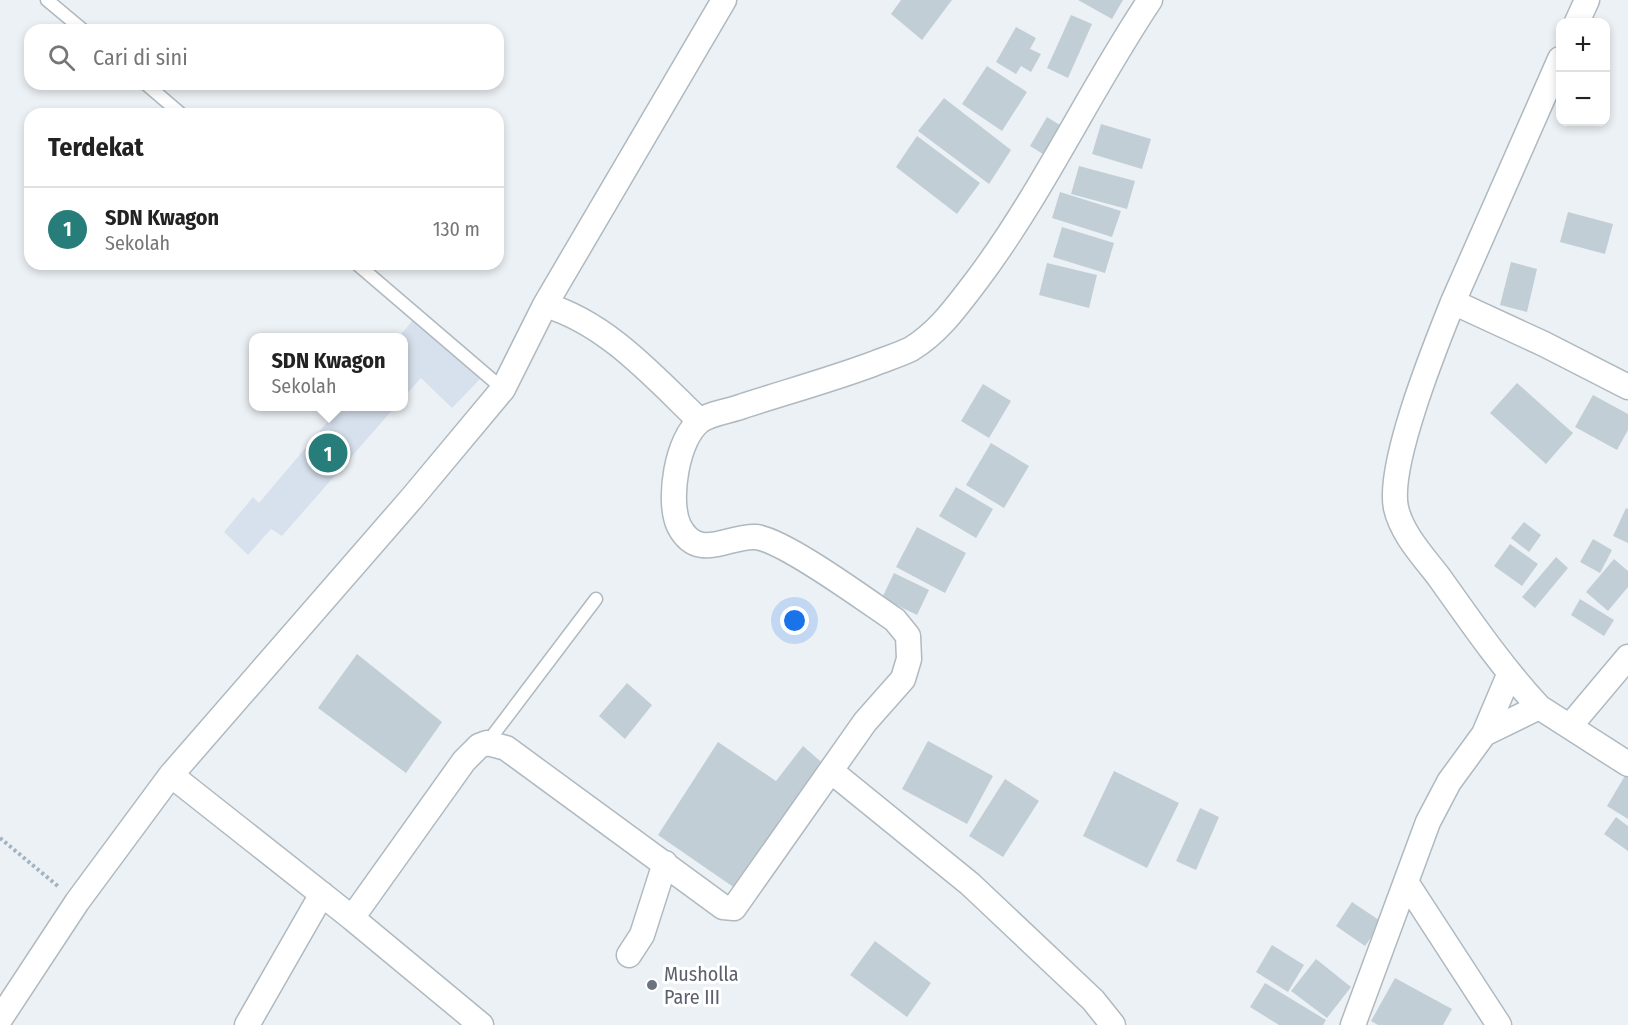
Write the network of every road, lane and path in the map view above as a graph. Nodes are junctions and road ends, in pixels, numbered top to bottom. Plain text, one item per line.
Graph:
1 (47, 0) edge
2 (724, 0) edge
3 (1150, 0) edge
4 (1587, 0) edge
5 (1579, 18) edge
6 (75, 24) edge
7 (1556, 68) edge
8 (153, 90) edge
9 (174, 108) edge
10 (364, 270) edge
11 (1453, 302) junction
12 (545, 304) junction
13 (1628, 387) edge
14 (503, 389) junction
15 (700, 421) junction
16 (596, 599) dead end
17 (1628, 657) edge
18 (1509, 675) junction
19 (1539, 707) junction
20 (1570, 726) junction
21 (1484, 734) junction
22 (487, 743) junction
23 (1628, 764) edge
24 (831, 771) junction
25 (171, 775) junction
26 (0, 838) edge
27 (665, 863) junction
28 (1407, 882) junction
29 (322, 894) junction
30 (77, 902) junction
31 (352, 918) junction
32 (629, 955) dead end
33 (1105, 1014) edge
34 (0, 1019) edge
35 (247, 1025) edge
36 (481, 1025) edge
37 (1353, 1025) edge
38 (1499, 1025) edge

1 - 6 lane
2 - 12 street
3 - 15 street
4 - 5 street
7 - 11 street
8 - 9 lane
10 - 14 lane
11 - 13 street
11 - 18 street
12 - 14 street
12 - 15 street
14 - 25 street
15 - 24 street
16 - 22 lane
17 - 20 street
18 - 19 street
18 - 21 street
19 - 20 street
19 - 21 street
20 - 23 street
21 - 28 street
22 - 27 street
22 - 31 street
24 - 27 street
24 - 33 street
25 - 29 street
25 - 30 street
26 - 30 path
27 - 32 street
28 - 37 street
28 - 38 street
29 - 31 street
29 - 35 street
30 - 34 street
31 - 36 street

